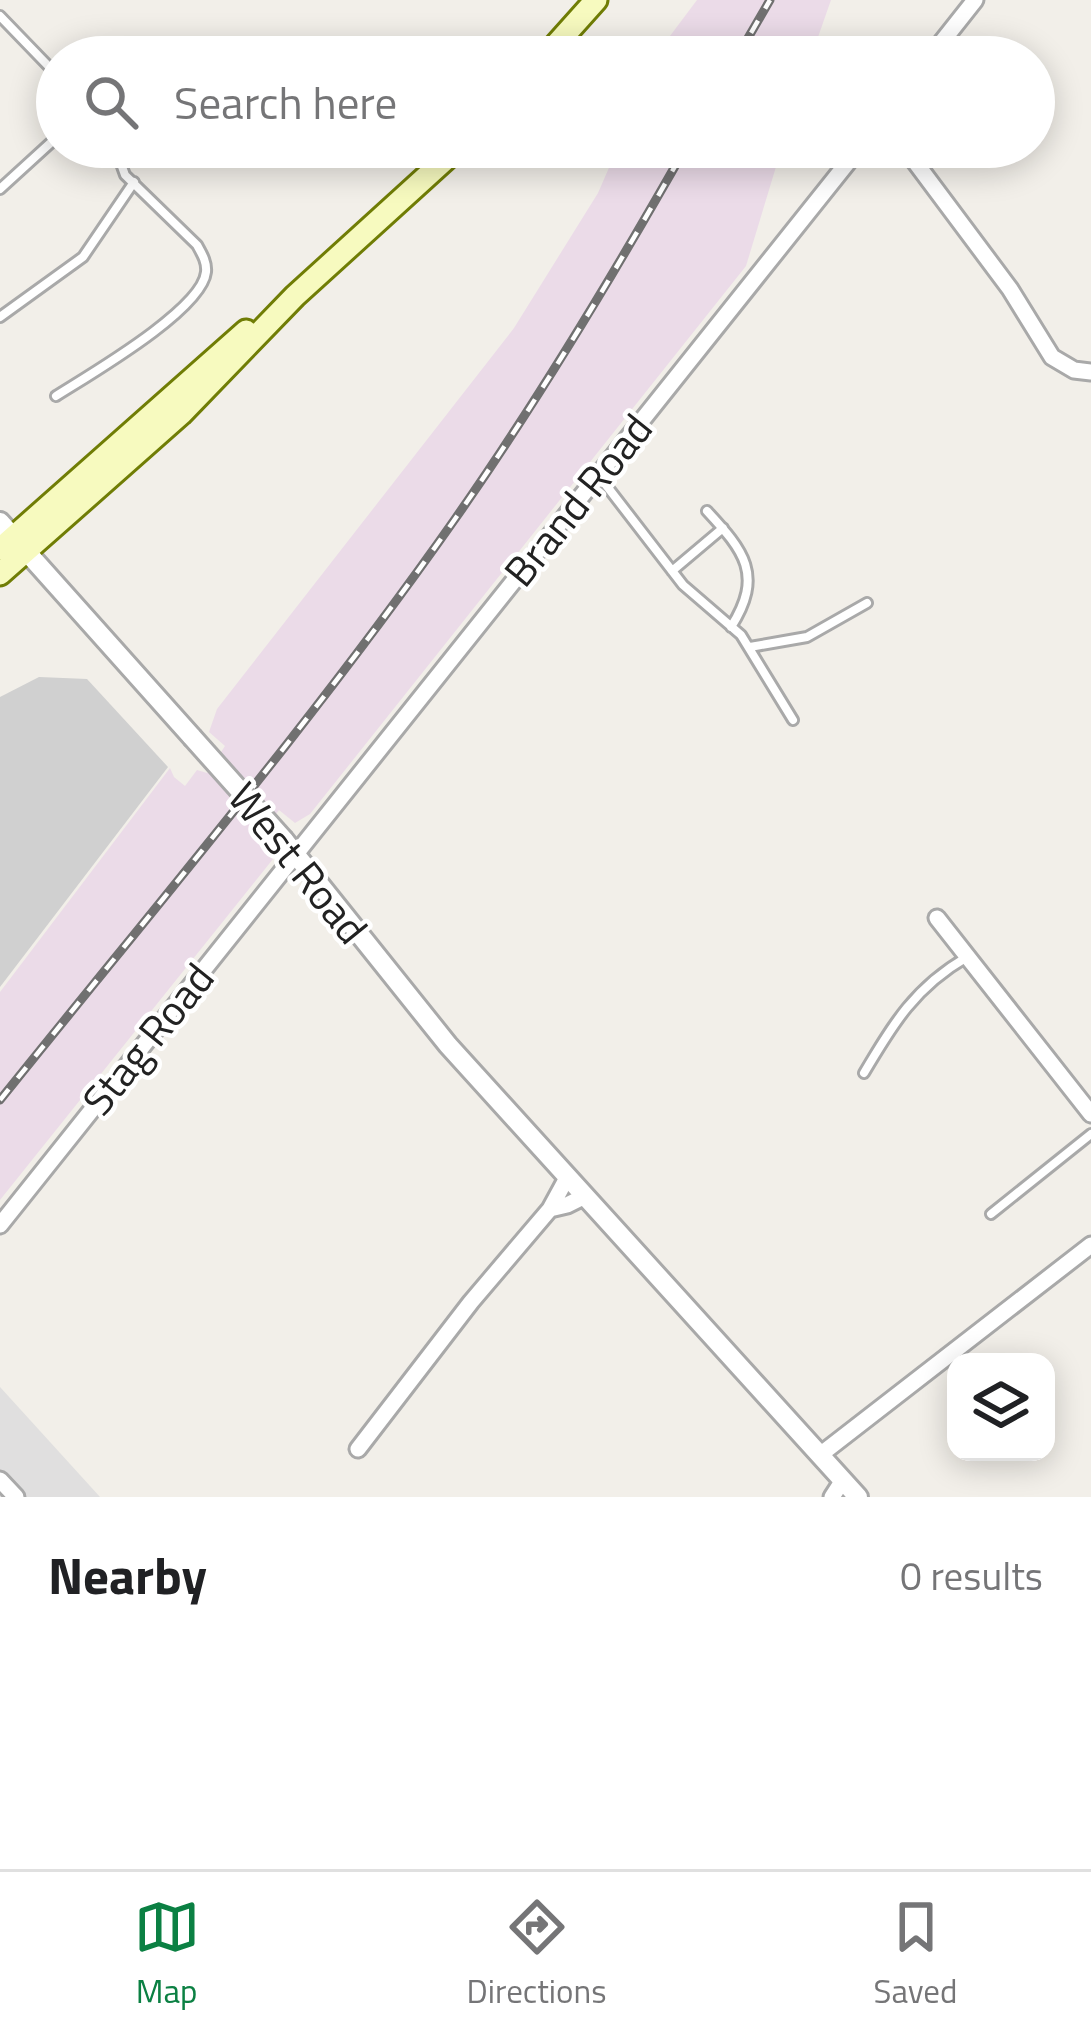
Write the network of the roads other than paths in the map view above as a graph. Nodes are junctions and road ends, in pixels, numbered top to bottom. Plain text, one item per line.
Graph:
1 (596, 0) edge
2 (974, 0) edge
3 (0, 16) edge
4 (564, 36) edge
5 (946, 36) edge
6 (36, 53) edge
7 (36, 156) edge
8 (122, 168) edge
9 (436, 168) edge
10 (843, 168) edge
11 (920, 168) edge
12 (134, 182) junction
13 (1, 187) edge
14 (0, 317) edge
15 (1091, 372) edge
16 (56, 396) dead end
17 (598, 475) junction
18 (707, 511) dead end
19 (723, 528) junction
20 (10, 540) edge
21 (672, 572) junction
22 (0, 574) edge
23 (867, 602) dead end
24 (731, 628) junction
25 (750, 647) junction
26 (794, 719) dead end
27 (290, 847) junction
28 (938, 918) dead end
29 (968, 956) junction
30 (864, 1073) dead end
31 (1091, 1114) edge
32 (1091, 1135) edge
33 (568, 1176) junction
34 (585, 1196) junction
35 (550, 1209) junction
36 (991, 1214) dead end
37 (0, 1225) edge
38 (1091, 1245) edge
39 (358, 1449) dead end
40 (820, 1455) junction
41 (0, 1480) edge
42 (837, 1489) edge
43 (16, 1497) edge
44 (858, 1497) edge

1 - 4 main road
2 - 5 street
3 - 6 lane
7 - 13 lane
8 - 12 lane
9 - 20 main road
10 - 17 street, Brand Road
11 - 15 street
12 - 14 lane
12 - 16 lane
17 - 21 lane
17 - 27 street, Brand Road
18 - 19 lane
19 - 21 lane
19 - 24 lane
20 - 22 main road
20 - 27 street, West Road, bridge
21 - 24 lane
23 - 25 lane
24 - 25 lane
25 - 26 lane
27 - 33 street, West Road
27 - 37 street, Stag Road
28 - 29 street
29 - 30 lane
29 - 31 street
32 - 36 lane
33 - 34 street, West Road
33 - 35 street
34 - 35 street
34 - 40 street, West Road
35 - 39 street
38 - 40 street
40 - 42 street, West Road
41 - 43 street
42 - 44 street, West Road

